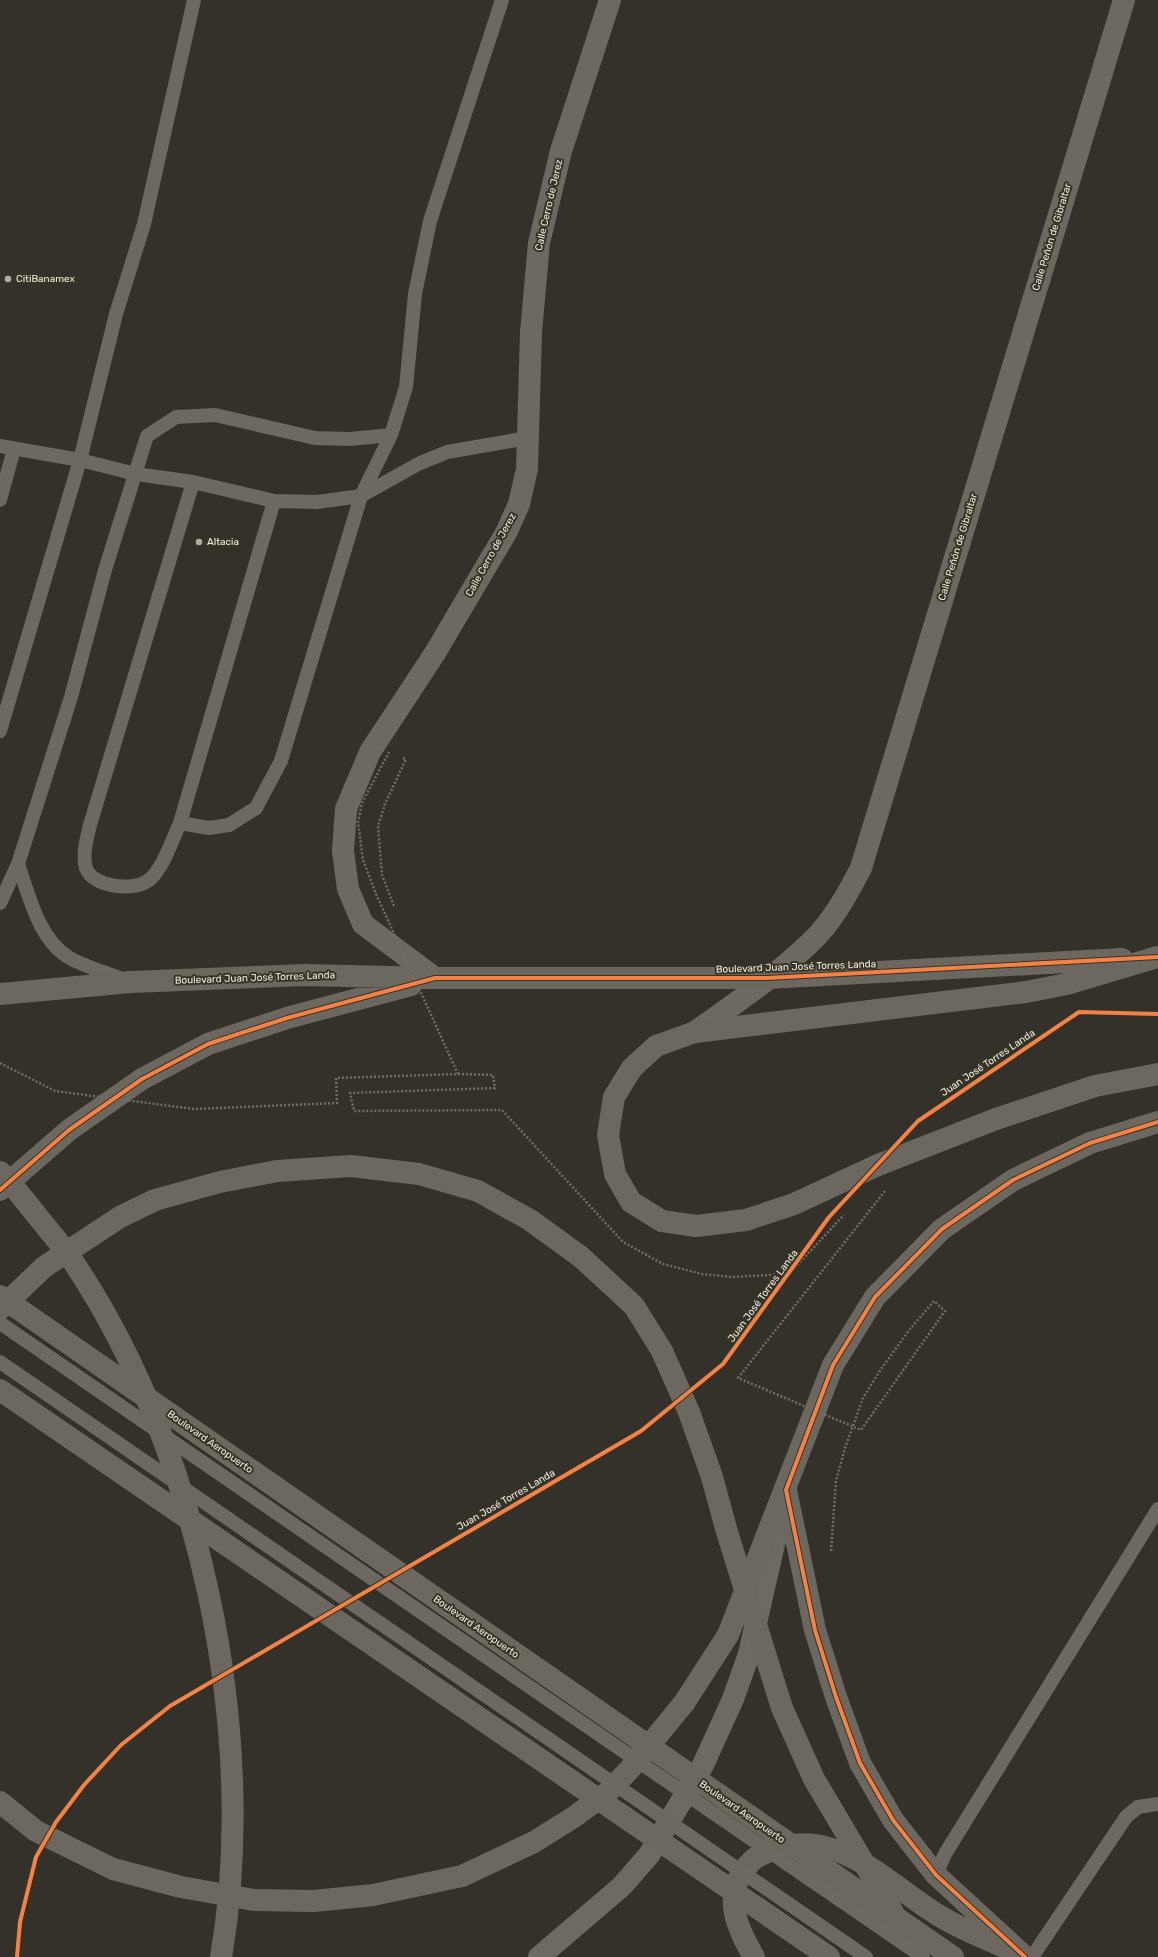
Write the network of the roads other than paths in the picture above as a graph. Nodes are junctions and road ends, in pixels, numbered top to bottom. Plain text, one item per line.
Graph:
1 (194, 0) edge
2 (502, 0) edge
3 (610, 0) edge
4 (1124, 0) edge
5 (391, 436) junction
6 (528, 438) junction
7 (0, 446) edge
8 (14, 449) junction
9 (80, 460) junction
10 (136, 474) junction
11 (193, 482) junction
12 (361, 496) junction
13 (0, 500) edge
14 (274, 501) junction
15 (0, 731) edge
16 (180, 823) junction
17 (18, 864) junction
18 (0, 902) edge
19 (1157, 957) edge
20 (435, 978) junction
21 (767, 978) junction
22 (131, 982) junction
23 (0, 994) edge
24 (695, 1032) junction
25 (1158, 1074) edge
26 (1158, 1122) edge
27 (0, 1172) edge
28 (0, 1190) edge
29 (0, 1296) edge
30 (0, 1309) edge
31 (0, 1323) edge
32 (0, 1362) edge
33 (0, 1390) edge
34 (786, 1490) junction
35 (1158, 1509) edge
36 (0, 1802) edge
37 (1157, 1802) edge
38 (936, 1875) junction
39 (898, 1921) junction
40 (1025, 1956) edge
41 (221, 1957) edge
42 (539, 1957) edge
43 (754, 1957) edge
44 (829, 1957) edge
45 (866, 1957) edge
46 (923, 1957) edge
47 (953, 1957) edge

1 - 9 lane
2 - 5 lane
3 - 6 street, Calle Cerro de Jerez
4 - 21 street, Calle Peñón de Gibraltar
5 - 10 lane
5 - 12 lane
6 - 12 lane
6 - 20 street, Calle Cerro de Jerez
7 - 8 lane
8 - 9 lane
8 - 13 lane
9 - 10 lane
9 - 15 lane
10 - 11 lane
10 - 17 lane
11 - 14 lane
11 - 16 lane
12 - 14 lane
12 - 16 lane
14 - 16 lane
17 - 18 lane
17 - 22 lane
19 - 21 main road, Boulevard Juan José Torres Landa
19 - 24 main road
20 - 21 main road, Boulevard Juan José Torres Landa
20 - 22 main road, Boulevard Juan José Torres Landa
20 - 28 main road
21 - 24 street, Calle Peñón de Gibraltar
22 - 23 main road, Boulevard Juan José Torres Landa
24 - 25 main road
26 - 34 main road
27 - 41 main road, bridge
29 - 39 main road, Boulevard Aeropuerto, bridge
30 - 39 main road, bridge
31 - 46 lane, bridge
32 - 45 lane, bridge
33 - 44 main road, bridge
34 - 36 main road, bridge
34 - 38 main road
34 - 42 street
35 - 38 lane
37 - 40 lane
38 - 40 main road
39 - 47 main road, Boulevard Aeropuerto, bridge
40 - 43 main road

